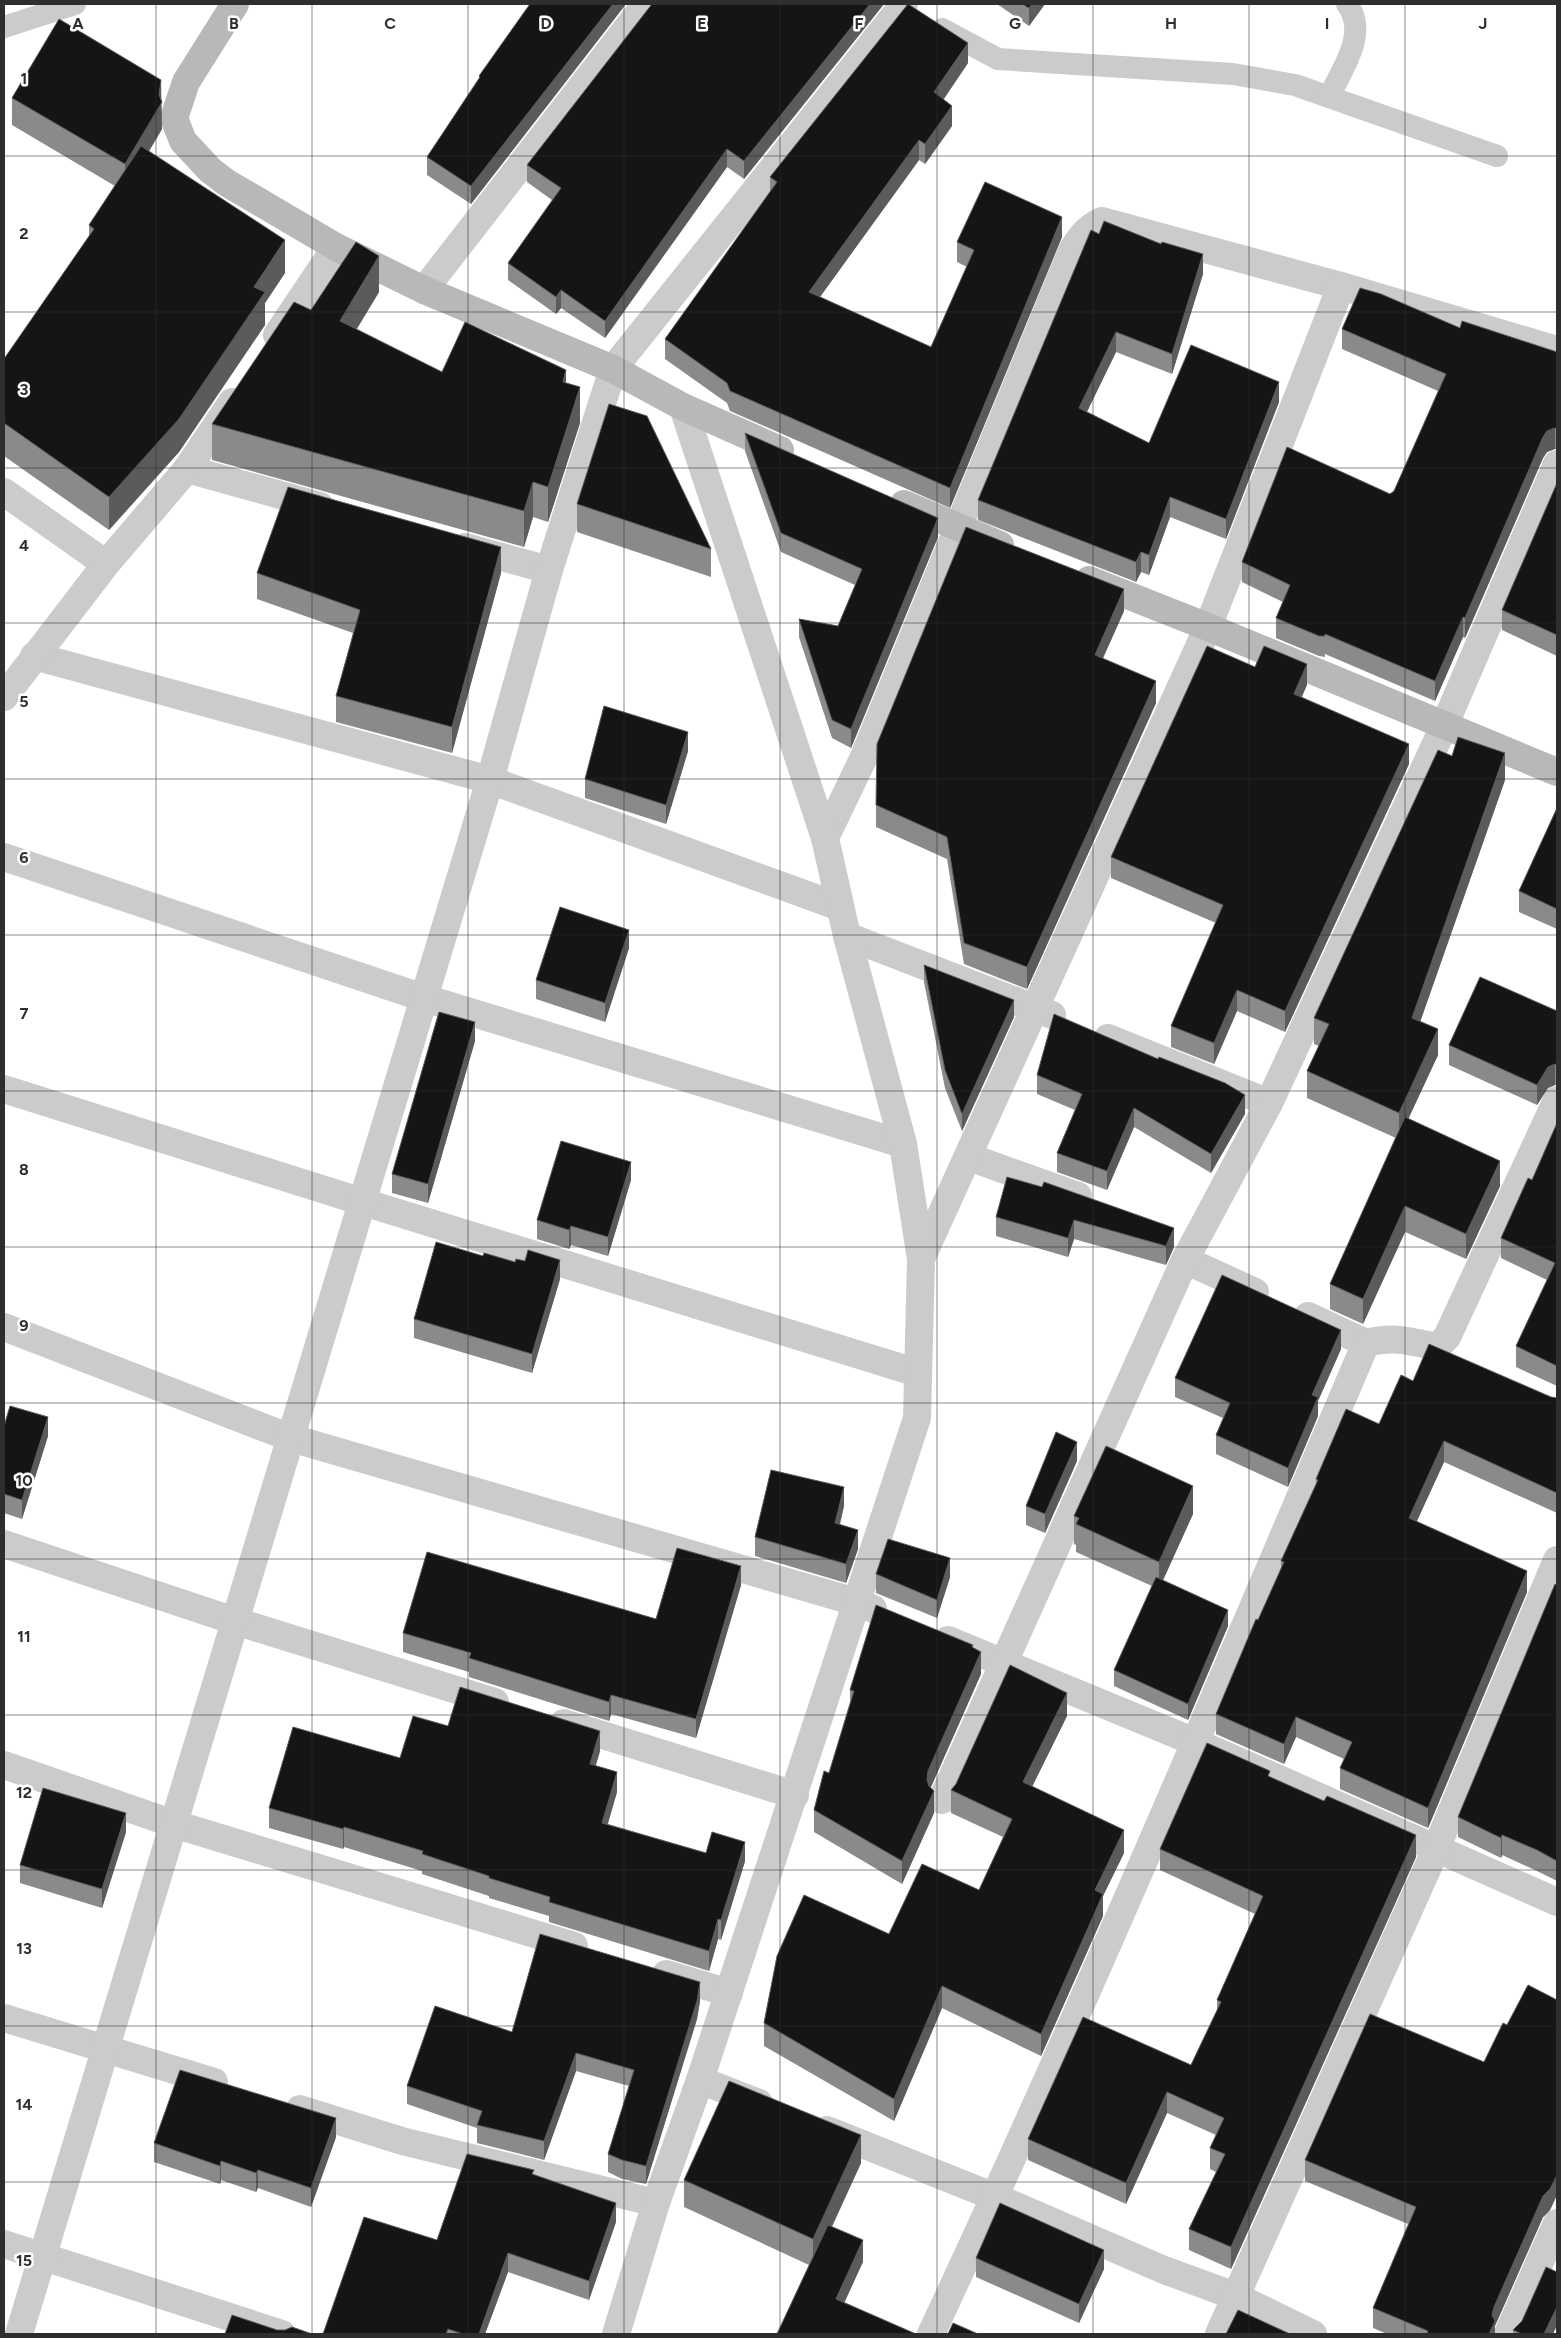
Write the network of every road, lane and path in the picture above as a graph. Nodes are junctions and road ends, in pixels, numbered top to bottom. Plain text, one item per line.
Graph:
1 (75, 4) edge
2 (235, 4) edge
3 (646, 4) edge
4 (1348, 4) edge
5 (914, 11) edge
6 (4, 27) edge
7 (1329, 97) junction
8 (1497, 156) dead end
9 (336, 247) junction
10 (1341, 286) junction
11 (424, 290) junction
12 (1557, 350) edge
13 (262, 359) edge
14 (613, 369) junction
15 (246, 382) edge
16 (682, 407) junction
17 (807, 462) edge
18 (1557, 464) edge
19 (187, 468) junction
20 (4, 492) edge
21 (878, 493) edge
22 (339, 512) edge
23 (958, 528) junction
24 (444, 541) edge
25 (1022, 553) edge
26 (106, 564) junction
27 (549, 570) junction
28 (1069, 572) edge
29 (1208, 627) junction
30 (34, 656) junction
31 (4, 697) edge
32 (1445, 724) junction
33 (1557, 772) edge
34 (490, 780) junction
35 (825, 838) junction
36 (4, 857) edge
37 (840, 908) junction
38 (847, 936) junction
39 (424, 998) junction
40 (1036, 1009) junction
41 (4, 1089) edge
42 (1557, 1100) edge
43 (1268, 1103) junction
44 (903, 1144) junction
45 (969, 1156) junction
46 (363, 1202) junction
47 (1105, 1205) edge
48 (1169, 1228) edge
49 (1190, 1249) junction
50 (921, 1260) junction
51 (4, 1327) edge
52 (1366, 1343) junction
53 (1437, 1347) junction
54 (1463, 1359) edge
55 (918, 1373) junction
56 (291, 1438) junction
57 (4, 1544) edge
58 (1557, 1560) edge
59 (856, 1602) junction
60 (893, 1617) edge
61 (235, 1621) junction
62 (929, 1632) edge
63 (1002, 1662) junction
64 (1195, 1742) junction
65 (4, 1765) edge
66 (795, 1795) junction
67 (942, 1800) dead end
68 (174, 1824) junction
69 (1436, 1848) junction
70 (1557, 1902) edge
71 (597, 1953) edge
72 (644, 1967) edge
73 (729, 1993) junction
74 (4, 2018) edge
75 (105, 2048) junction
76 (700, 2080) junction
77 (235, 2088) edge
78 (272, 2100) edge
79 (995, 2197) junction
80 (656, 2203) junction
81 (1557, 2223) edge
82 (4, 2244) edge
83 (43, 2257) junction
84 (1235, 2296) junction
85 (19, 2334) edge
86 (282, 2334) edge
87 (616, 2334) edge
88 (931, 2334) edge
89 (1219, 2334) edge
90 (1312, 2334) edge
91 (1508, 2334) edge

1 - 6 lane
2 - 9 street
3 - 11 street
4 - 7 lane
5 - 7 lane
5 - 14 street
7 - 8 lane
9 - 11 street
9 - 13 street
10 - 12 street
10 - 23 street
10 - 29 street
11 - 14 street
14 - 16 street
14 - 27 street
15 - 19 street
16 - 17 street
16 - 35 street
18 - 32 street
19 - 22 street
19 - 26 street
20 - 26 street
21 - 23 street
23 - 25 street
23 - 35 street
24 - 27 street
26 - 30 street
27 - 34 street
28 - 29 street
29 - 32 street
29 - 40 street
30 - 31 street
30 - 34 street
32 - 33 street
32 - 43 street
34 - 37 street
34 - 39 street
35 - 37 street
36 - 39 street
37 - 38 street
38 - 40 street
38 - 44 street
39 - 44 street
39 - 46 street
40 - 43 street
40 - 45 street
41 - 46 street
42 - 53 street
43 - 49 street
44 - 50 street
45 - 47 street
45 - 50 street
46 - 55 street
46 - 56 street
48 - 49 street
49 - 52 street
49 - 63 street
50 - 55 street
51 - 56 street
52 - 53 street
52 - 64 street
53 - 54 street
55 - 59 street
56 - 59 street
56 - 61 street
57 - 61 street
58 - 69 street
59 - 60 street
59 - 66 street
61 - 66 street
61 - 68 street
62 - 63 street
63 - 64 street
63 - 67 street
64 - 69 street
64 - 79 street
65 - 68 street
66 - 73 street
68 - 71 street
68 - 75 street
69 - 70 street
69 - 84 street
72 - 73 street
73 - 76 street
74 - 75 street
75 - 77 street
75 - 83 street
76 - 79 street
76 - 80 street
78 - 80 street
79 - 84 street
79 - 88 street
80 - 87 street
81 - 91 street
82 - 83 street
83 - 85 street
83 - 86 street
84 - 89 street
84 - 90 street

